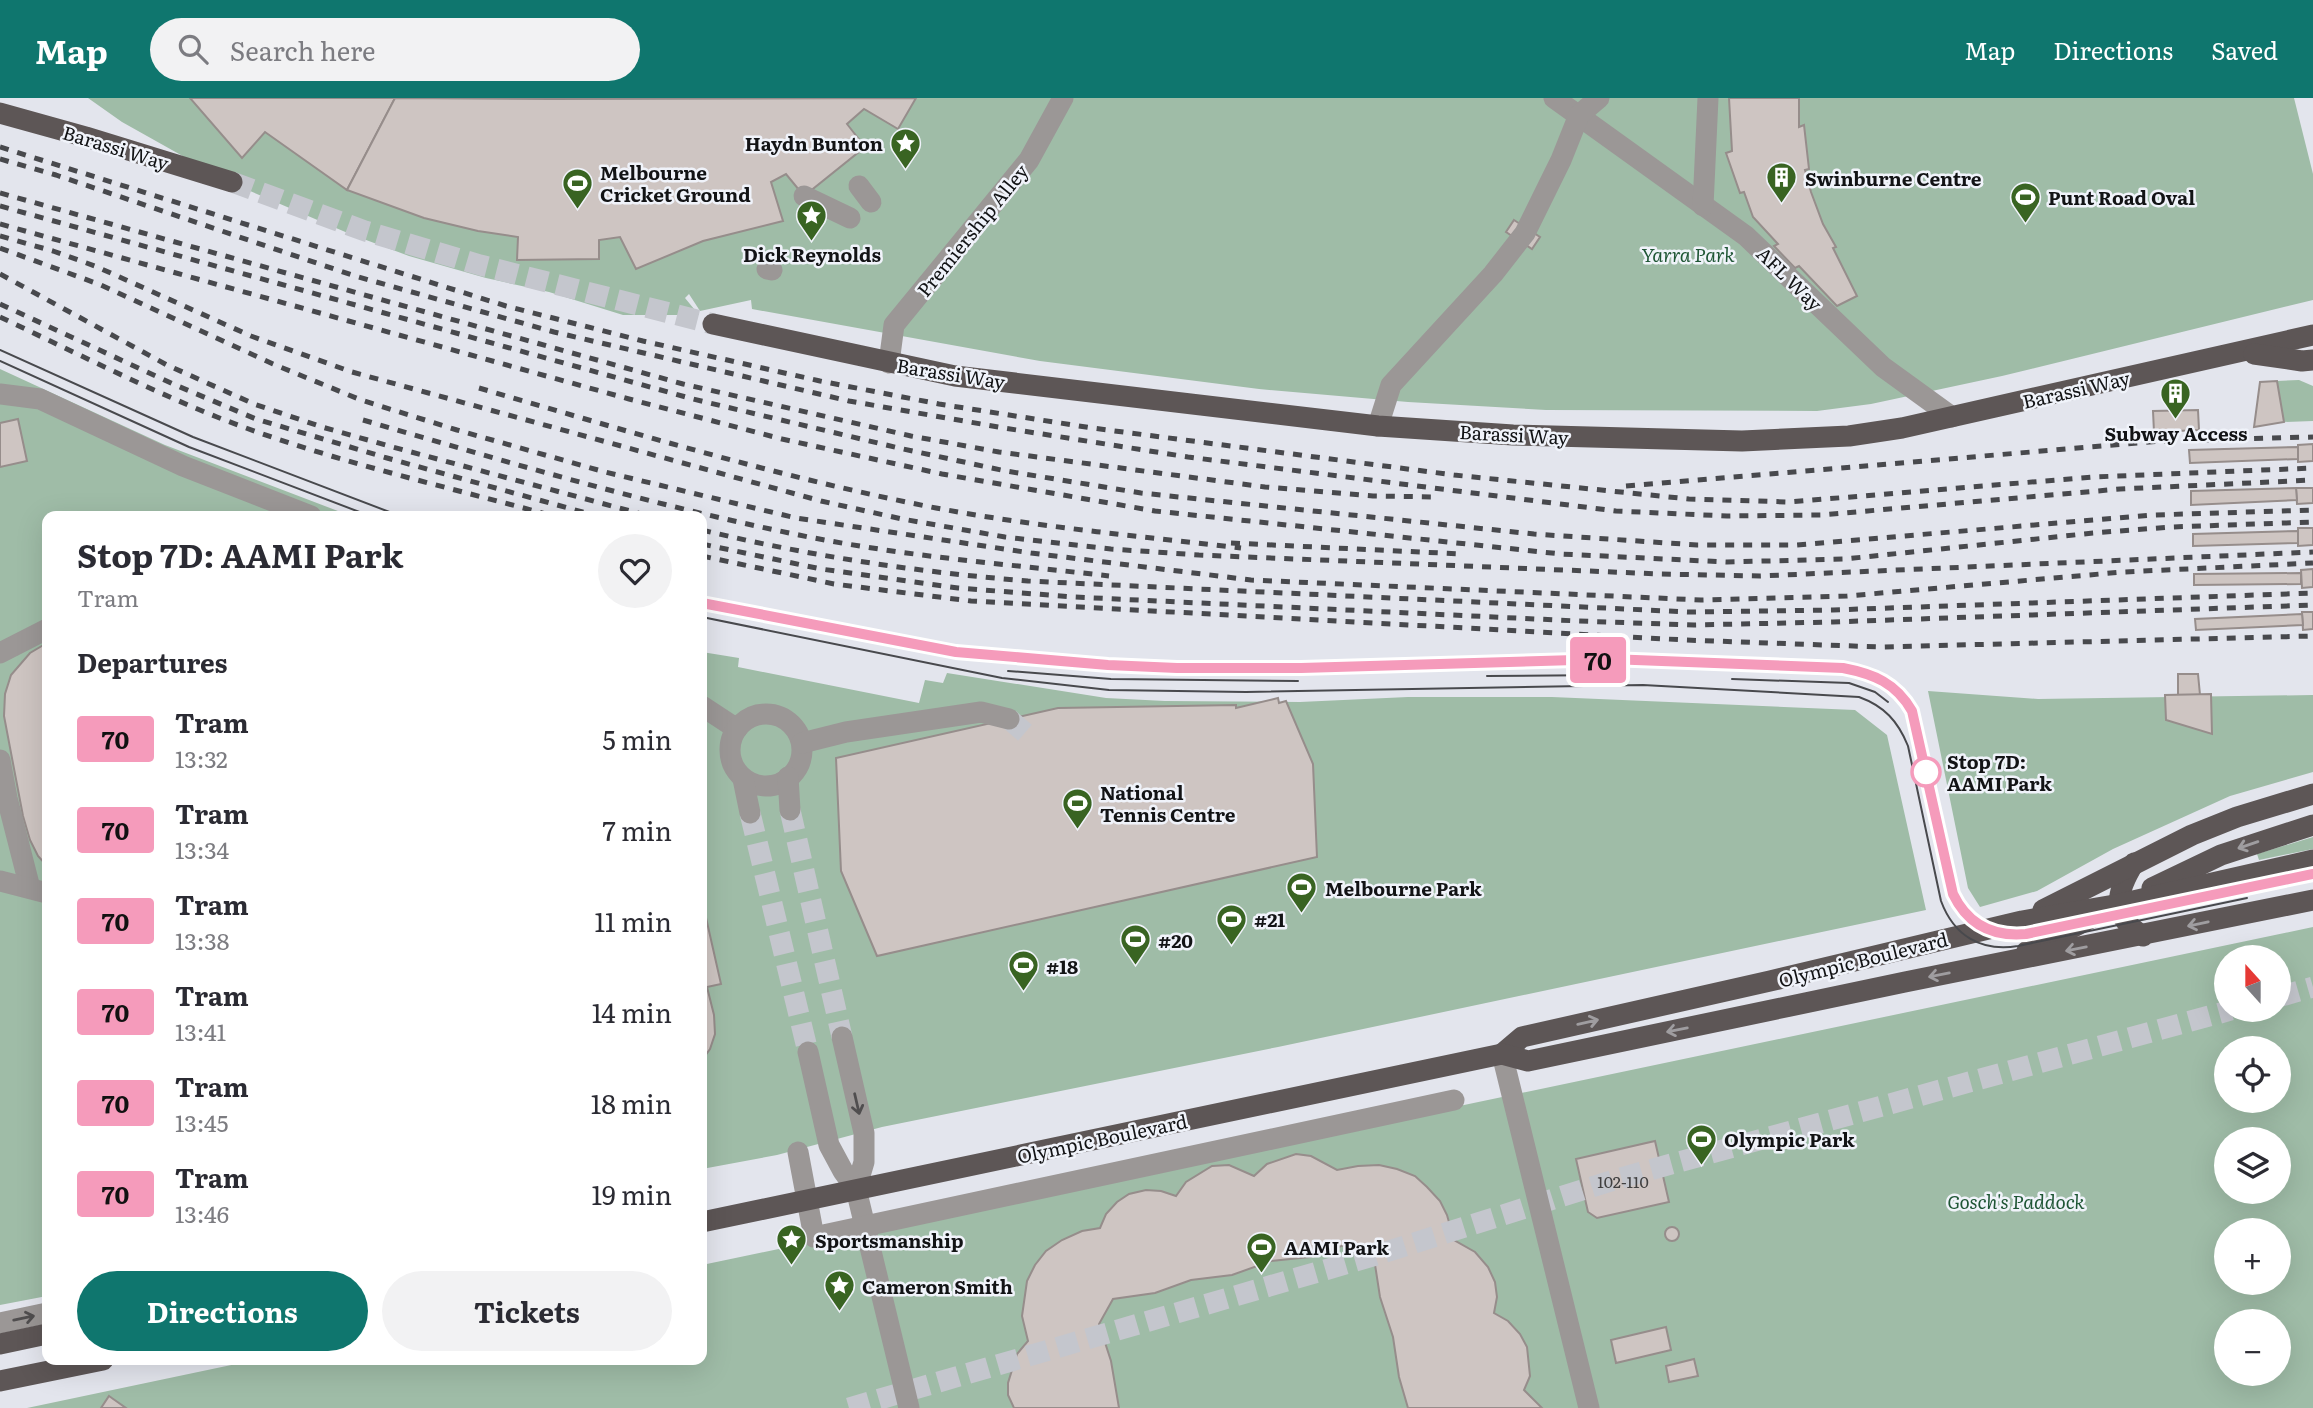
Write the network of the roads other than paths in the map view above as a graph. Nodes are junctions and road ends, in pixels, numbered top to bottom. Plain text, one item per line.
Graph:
1 (1063, 98) edge
2 (1554, 98) edge
3 (1599, 98) edge
4 (1708, 98) edge
5 (1578, 106) edge
6 (0, 113) edge
7 (232, 182) tunnel mouth
8 (803, 196) dead end
9 (1703, 206) junction
10 (850, 218) dead end
11 (713, 324) tunnel mouth
12 (2313, 335) edge
13 (2241, 352) junction
14 (2313, 360) edge
15 (889, 363) junction
16 (0, 394) edge
17 (1952, 417) junction
18 (1378, 426) junction
19 (281, 511) edge
20 (42, 632) edge
21 (0, 653) edge
22 (707, 709) edge
23 (1009, 719) tunnel mouth
24 (737, 729) junction
25 (802, 743) junction
26 (0, 760) edge
27 (788, 777) junction
28 (743, 779) junction
29 (2313, 794) edge
30 (790, 810) tunnel mouth
31 (750, 813) tunnel mouth
32 (2313, 825) edge
33 (2313, 860) edge
34 (2134, 863) junction
35 (0, 881) edge
36 (38, 890) edge
37 (2313, 900) edge
38 (2120, 904) junction
39 (2022, 921) junction
40 (2143, 936) junction
41 (2006, 962) junction
42 (842, 1037) tunnel mouth
43 (808, 1052) tunnel mouth
44 (1502, 1054) junction
45 (1454, 1100) dead end
46 (797, 1152) dead end
47 (856, 1189) junction
48 (807, 1199) junction
49 (707, 1221) edge
50 (865, 1226) junction
51 (42, 1314) edge
52 (0, 1323) edge
53 (42, 1335) edge
54 (0, 1344) edge
55 (78, 1365) edge
56 (0, 1381) edge
57 (909, 1408) edge
58 (1589, 1408) edge

1 - 15 street, Premiership Alley
2 - 5 street, AFL Way
3 - 5 street
4 - 9 street
5 - 9 street, AFL Way
5 - 18 street
6 - 7 main road, Barassi Way
8 - 10 street
9 - 17 street, AFL Way
11 - 15 main road, Barassi Way
12 - 13 main road, Barassi Way
13 - 14 main road
13 - 17 main road, Barassi Way
15 - 18 main road, Barassi Way
16 - 19 street
17 - 18 main road, Barassi Way
20 - 21 street
22 - 24 street
23 - 25 street
24 - 25 street
24 - 28 street
25 - 27 street
26 - 36 street
27 - 28 street
27 - 30 street
28 - 31 street
29 - 34 main road
32 -> 38 main road
33 - 38 main road, Olympic Boulevard
34 - 38 main road
34 - 39 main road
35 - 36 street
37 -> 40 main road, Olympic Boulevard
38 - 39 main road, Olympic Boulevard
38 - 40 main road
38 - 41 main road
44 -> 39 main road, Olympic Boulevard
40 -> 41 main road, Olympic Boulevard
41 -> 44 main road, Olympic Boulevard
42 -> 47 street
43 - 47 street
44 - 47 main road, Olympic Boulevard
44 - 58 street
45 - 50 street
46 - 48 street
47 - 48 main road, Olympic Boulevard
47 - 50 street
48 - 49 main road, Olympic Boulevard
48 - 50 street
50 - 57 street
52 -> 51 street
53 - 54 main road
55 - 56 main road

